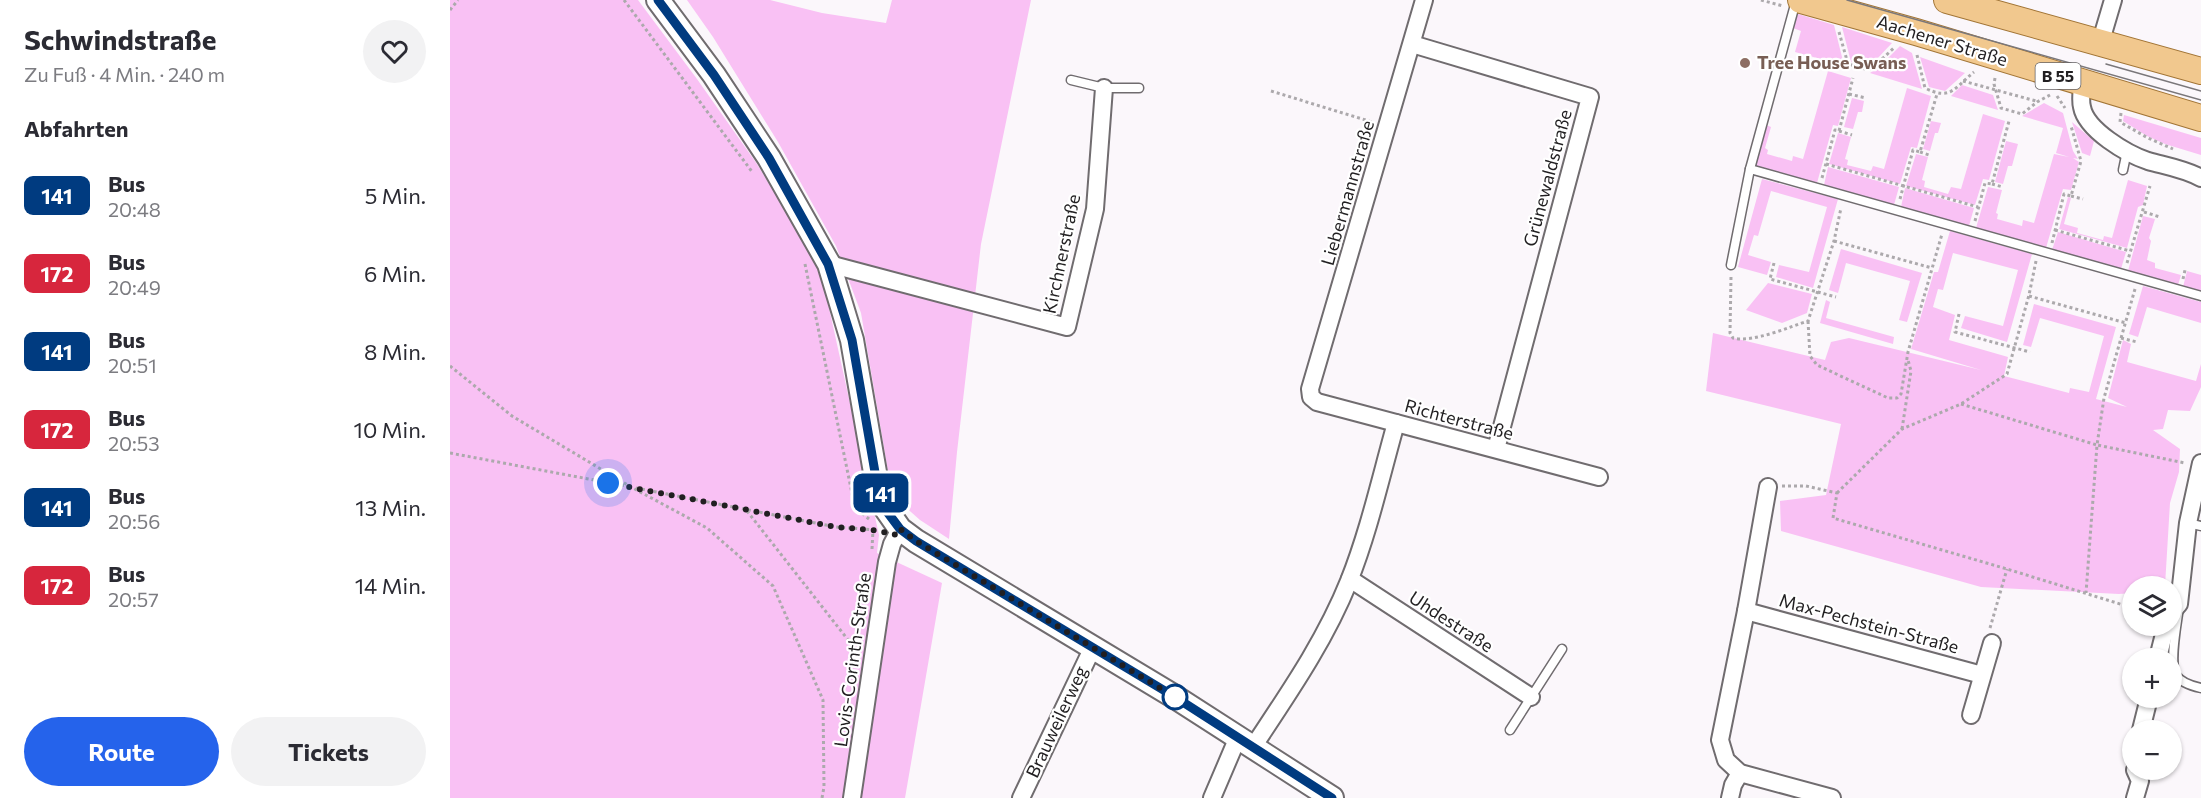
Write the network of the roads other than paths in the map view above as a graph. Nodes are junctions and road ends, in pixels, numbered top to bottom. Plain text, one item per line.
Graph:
1 (658, 0) edge
2 (1424, 0) edge
3 (1796, 0) edge
4 (1802, 0) edge
5 (1947, 0) edge
6 (2113, 0) edge
7 (1990, 6) edge
8 (2100, 44) junction
9 (1412, 45) junction
10 (2201, 71) edge
11 (1071, 80) dead end
12 (2082, 84) junction
13 (1104, 88) junction
14 (1139, 88) dead end
15 (2201, 118) edge
16 (2127, 150) junction
17 (1750, 169) junction
18 (2123, 170) dead end
19 (2201, 178) edge
20 (828, 264) junction
21 (1731, 265) road end
22 (2201, 296) edge
23 (1311, 397) joint
24 (1396, 423) junction
25 (1496, 449) junction
26 (2201, 465) edge
27 (1599, 477) dead end
28 (2199, 485) edge
29 (1768, 487) road end
30 (2195, 524) edge
31 (898, 532) junction
32 (1350, 579) junction
33 (2182, 579) edge
34 (1746, 612) junction
35 (2174, 636) edge
36 (1992, 643) road end
37 (1093, 647) junction
38 (1562, 649) dead end
39 (1982, 675) junction
40 (2201, 688) edge
41 (1531, 697) junction
42 (1971, 715) dead end
43 (1510, 730) dead end
44 (1245, 742) junction
45 (1740, 773) junction
46 (2139, 780) edge
47 (1323, 795) edge
48 (852, 798) edge
49 (1021, 798) edge
50 (1212, 798) edge
51 (1730, 798) edge
52 (1832, 798) edge
53 (2135, 798) edge

1 - 20 street, Brauweilerweg
2 - 9 street, Liebermannstraße
3 - 17 lane
4 - 12 main road, Aachener Straße / B 55
5 - 7 main road, B 55
6 - 8 street
7 - 8 main road, B 55
8 - 10 main road, B 55
9 - 23 street, Liebermannstraße
9 - 25 street, Grünewaldstraße
11 - 13 lane
12 - 15 main road, Aachener Straße / B 55
12 - 16 street
13 - 14 lane
13 - 20 street, Kirchnerstraße
16 - 18 lane
16 - 19 street
17 - 21 lane
17 - 22 lane
20 - 31 street, Brauweilerweg
23 - 24 street, Richterstraße
24 - 25 street, Richterstraße
24 - 32 street
25 - 27 street, Richterstraße
26 - 28 street
28 - 30 street
29 - 34 street
30 - 33 street
31 - 37 street, Brauweilerweg
31 - 48 street, Lovis-Corinth-Straße
32 - 41 street, Uhdestraße
32 - 44 street
34 - 39 street, Max-Pechstein-Straße
34 - 45 street
35 - 40 lane
36 - 39 street
37 - 44 street, Brauweilerweg
37 - 49 street, Brauweilerweg
38 - 41 lane
39 - 42 street
41 - 43 lane
44 - 47 street, Brauweilerweg
44 - 50 street
45 - 51 street
45 - 52 street
46 - 53 street

